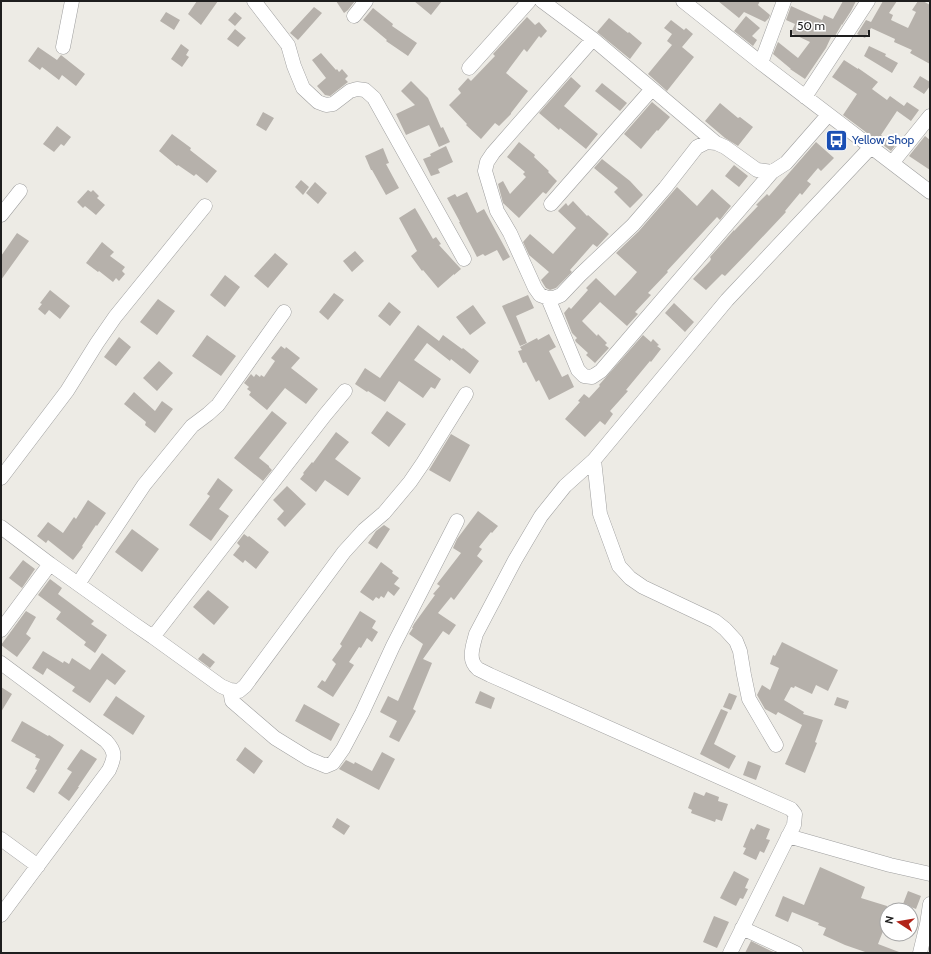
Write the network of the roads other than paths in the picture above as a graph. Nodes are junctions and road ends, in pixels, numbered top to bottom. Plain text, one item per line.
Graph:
1 (72, 1) edge
2 (254, 1) edge
3 (366, 1) edge
4 (529, 1) edge
5 (542, 1) edge
6 (684, 1) edge
7 (784, 1) edge
8 (868, 1) edge
9 (354, 16) dead end
10 (593, 39) junction
11 (63, 47) dead end
12 (761, 63) junction
13 (470, 68) dead end
14 (652, 89) junction
15 (805, 97) junction
16 (828, 115) junction
17 (930, 116) edge
18 (716, 143) junction
19 (871, 147) junction
20 (892, 164) junction
21 (772, 172) junction
22 (20, 191) dead end
23 (930, 192) edge
24 (551, 204) dead end
25 (205, 206) dead end
26 (1, 215) edge
27 (464, 259) dead end
28 (548, 298) junction
29 (284, 312) dead end
30 (345, 391) dead end
31 (466, 394) dead end
32 (594, 460) junction
33 (1, 478) edge
34 (457, 521) dead end
35 (1, 527) edge
36 (50, 564) junction
37 (78, 584) junction
38 (1, 630) edge
39 (153, 637) junction
40 (1, 663) edge
41 (230, 690) junction
42 (776, 745) dead end
43 (788, 836) junction
44 (1, 839) edge
45 (38, 866) junction
46 (930, 874) edge
47 (930, 904) edge
48 (1, 915) edge
49 (742, 928) junction
50 (730, 953) edge
51 (796, 953) edge
52 (920, 953) edge

1 - 11 street
2 - 27 street
3 - 9 street
4 - 13 street
5 - 10 street
6 - 12 street
7 - 12 street
8 - 15 street
10 - 14 street
10 - 28 street
12 - 15 street
14 - 18 street
14 - 24 street
15 - 16 street
16 - 19 street
16 - 21 street
17 - 20 street
18 - 21 street
18 - 28 street
19 - 20 street
19 - 32 street
20 - 23 street
21 - 28 street
22 - 26 street
25 - 33 street
29 - 37 street
30 - 39 street
31 - 41 street
32 - 42 street
32 - 43 street
34 - 41 street
35 - 36 street
36 - 37 street
36 - 38 street
37 - 39 street
39 - 41 street
40 - 45 street
43 - 46 street
43 - 49 street
44 - 45 street
45 - 48 street
47 - 52 street
49 - 50 street
49 - 51 street

